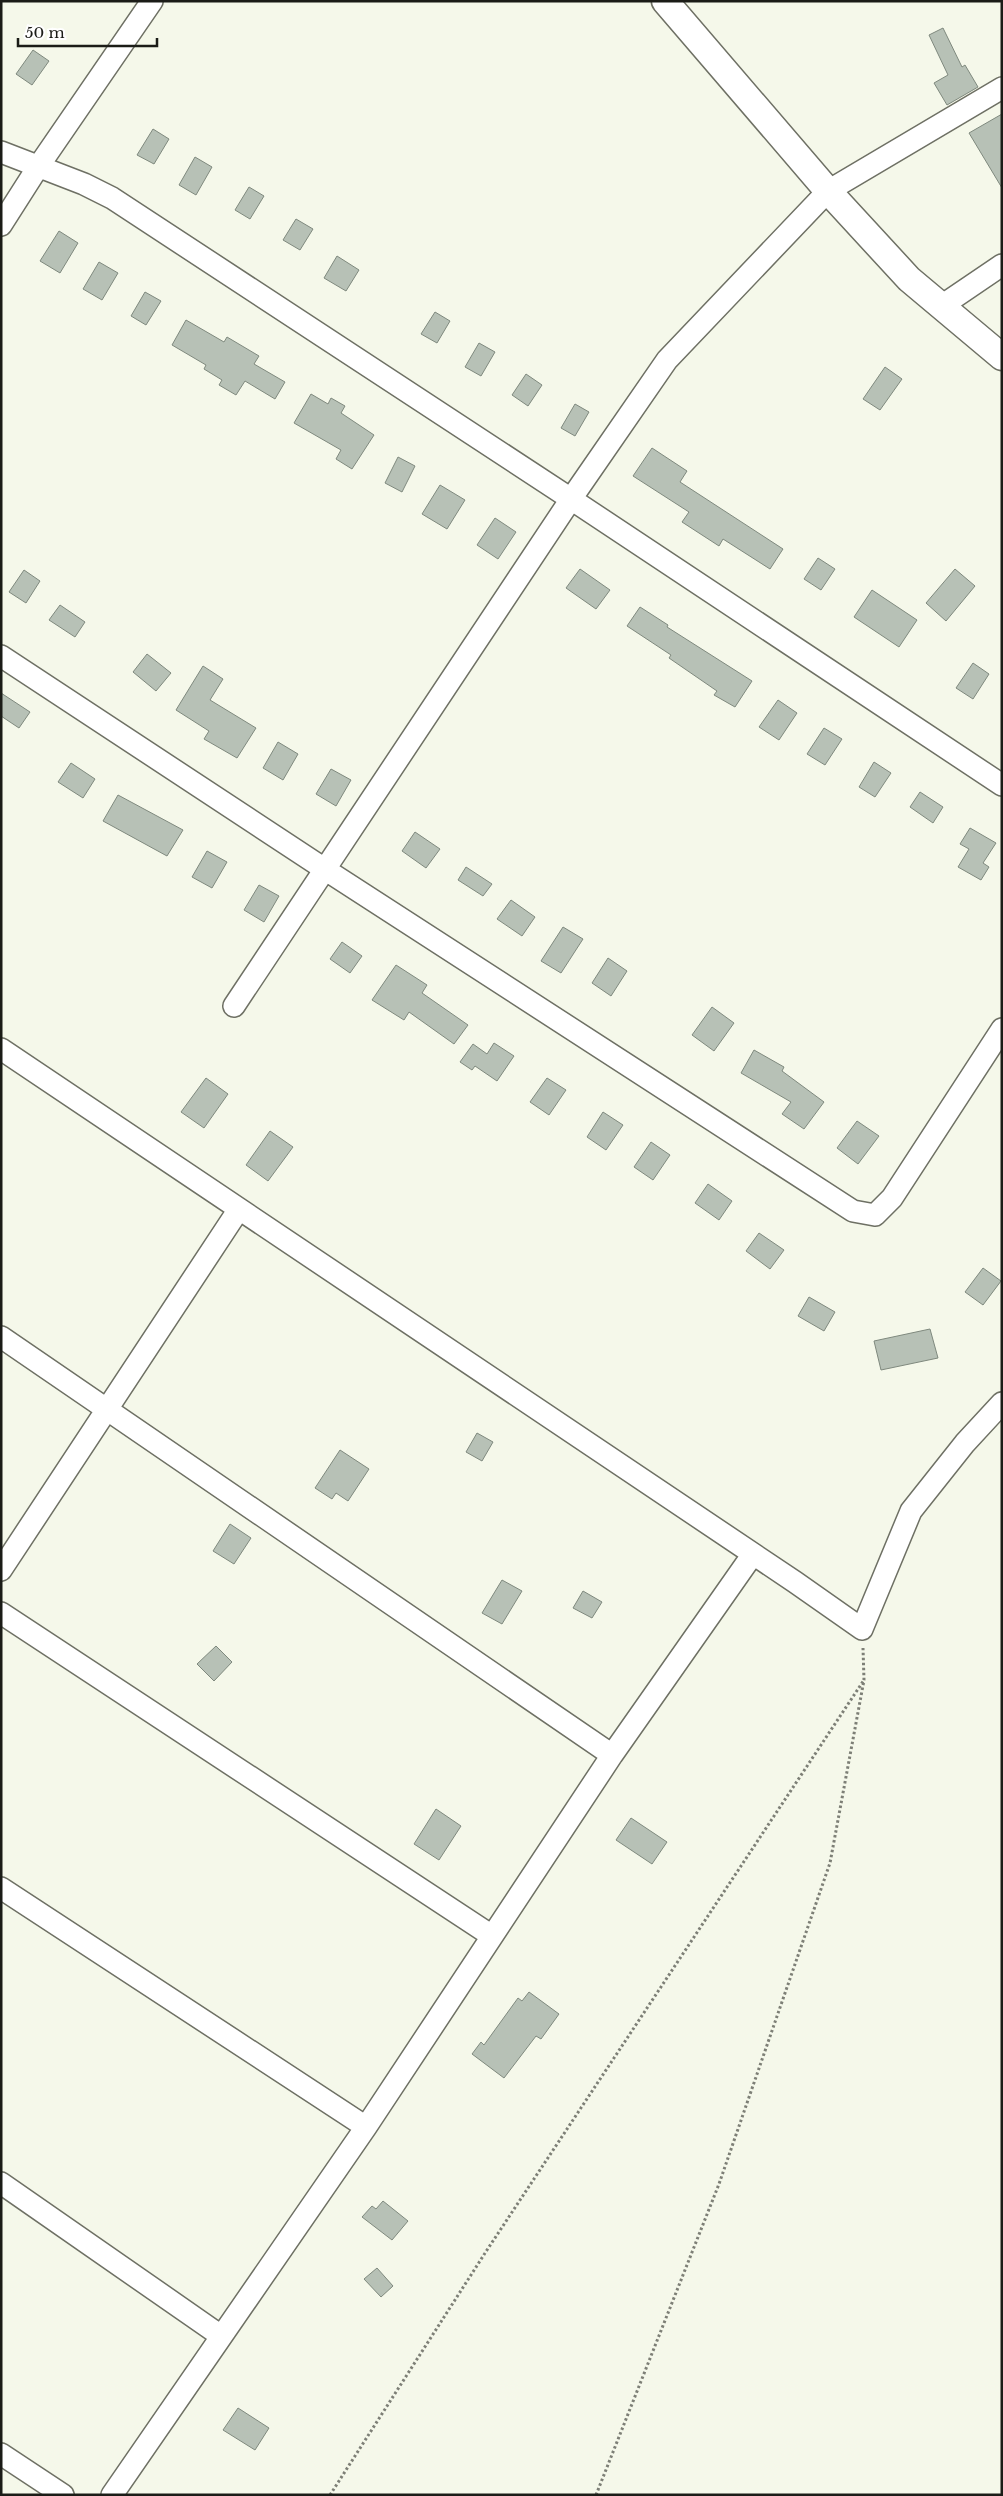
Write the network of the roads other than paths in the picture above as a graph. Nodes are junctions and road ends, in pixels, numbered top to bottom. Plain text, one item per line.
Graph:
1 (152, 1) edge
2 (665, 1) edge
3 (1002, 88) edge
4 (1, 152) edge
5 (38, 167) junction
6 (828, 191) junction
7 (1, 226) edge
8 (1002, 265) edge
9 (943, 305) junction
10 (1002, 358) edge
11 (571, 499) junction
12 (1, 656) edge
13 (1002, 785) edge
14 (326, 870) junction
15 (234, 1006) dead end
16 (1002, 1029) edge
17 (1, 1050) edge
18 (239, 1209) junction
19 (1, 1337) edge
20 (1002, 1402) edge
21 (107, 1410) junction
22 (753, 1554) junction
23 (1, 1570) edge
24 (1, 1613) edge
25 (612, 1755) junction
26 (1, 1888) edge
27 (492, 1936) junction
28 (366, 2127) junction
29 (1, 2183) edge
30 (221, 2336) junction
31 (1, 2454) edge
32 (63, 2495) edge
33 (112, 2495) edge

1 - 5 street
2 - 6 street
3 - 6 street
4 - 5 street
5 - 7 street
5 - 11 street
6 - 9 street
6 - 11 street
8 - 9 street
9 - 10 street
11 - 13 street
11 - 14 street
12 - 14 street
14 - 15 street
14 - 16 street
17 - 18 street
18 - 21 street
18 - 22 street
19 - 21 street
20 - 22 street
21 - 23 street
21 - 25 street
22 - 25 street
24 - 27 street
25 - 27 street
26 - 28 street
27 - 28 street
28 - 30 street
29 - 30 street
30 - 33 street
31 - 32 street

